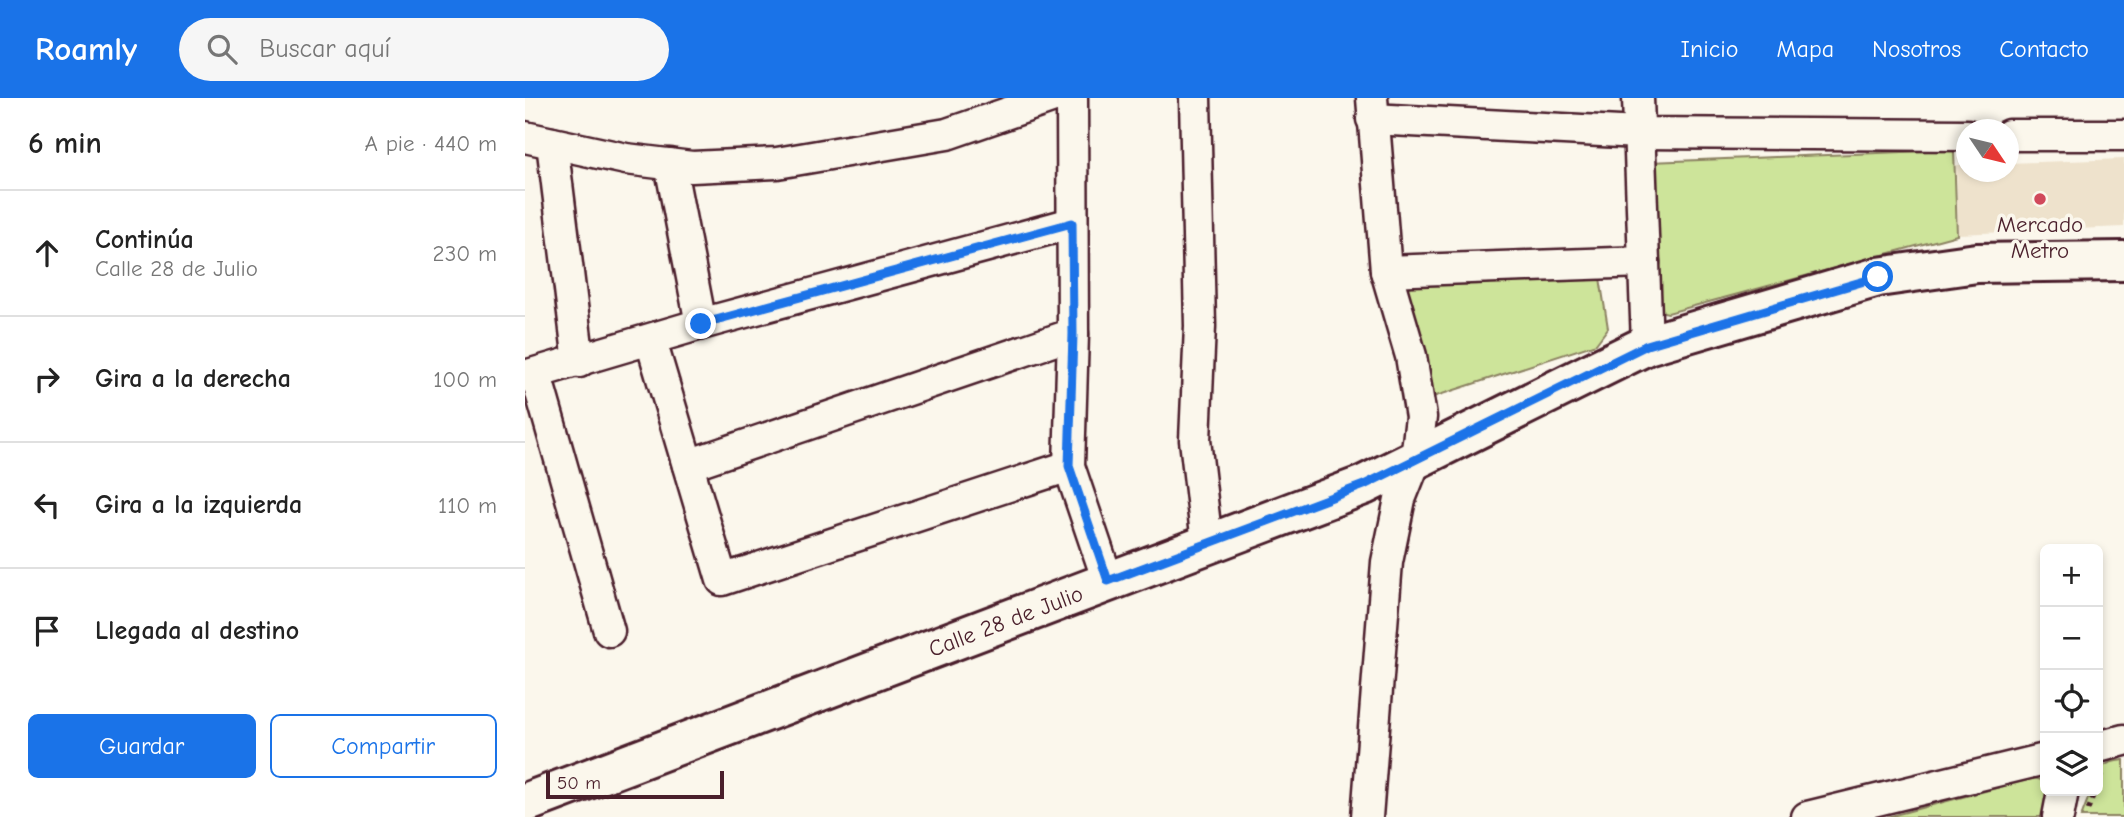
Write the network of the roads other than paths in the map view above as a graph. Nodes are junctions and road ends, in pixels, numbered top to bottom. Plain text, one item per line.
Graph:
1 (1051, 98) edge
2 (1072, 98) edge
3 (1195, 98) edge
4 (1638, 98) edge
5 (1372, 108) edge
6 (1472, 111) edge
7 (1639, 133) junction
8 (1956, 135) edge
9 (2019, 135) edge
10 (2124, 135) edge
11 (539, 140) edge
12 (670, 164) junction
13 (1072, 223) junction
14 (2124, 261) edge
15 (1644, 262) junction
16 (1386, 271) junction
17 (701, 324) junction
18 (1073, 334) junction
19 (651, 341) junction
20 (1647, 345) junction
21 (579, 362) junction
22 (531, 376) edge
23 (1416, 459) junction
24 (688, 465) junction
25 (1069, 466) junction
26 (1207, 543) junction
27 (1108, 581) junction
28 (609, 631) dead end
29 (2124, 740) edge
30 (2103, 746) edge
31 (2040, 760) edge
32 (2062, 796) edge
33 (525, 803) edge
34 (1367, 817) edge
35 (1807, 817) edge
36 (2058, 817) edge

1 - 12 street
2 - 13 street
3 - 26 street
4 - 7 street
5 - 6 street
5 - 16 street
6 - 7 street
7 - 8 street
7 - 15 street
9 - 10 street
11 - 12 street
11 - 21 street
12 - 17 street
13 - 17 street
13 - 18 street
14 - 20 street, Calle 28 de Julio
15 - 16 street
15 - 20 street
16 - 23 street
17 - 19 street
18 - 24 street
18 - 25 street
19 - 21 street
19 - 24 street
20 - 23 street, Calle 28 de Julio
21 - 22 street
22 - 28 street
23 - 26 street, Calle 28 de Julio
23 - 34 street
24 - 25 street
25 - 27 street
26 - 27 street, Calle 28 de Julio
27 - 33 street, Calle 28 de Julio
29 - 30 street
31 - 35 street
32 - 36 street

